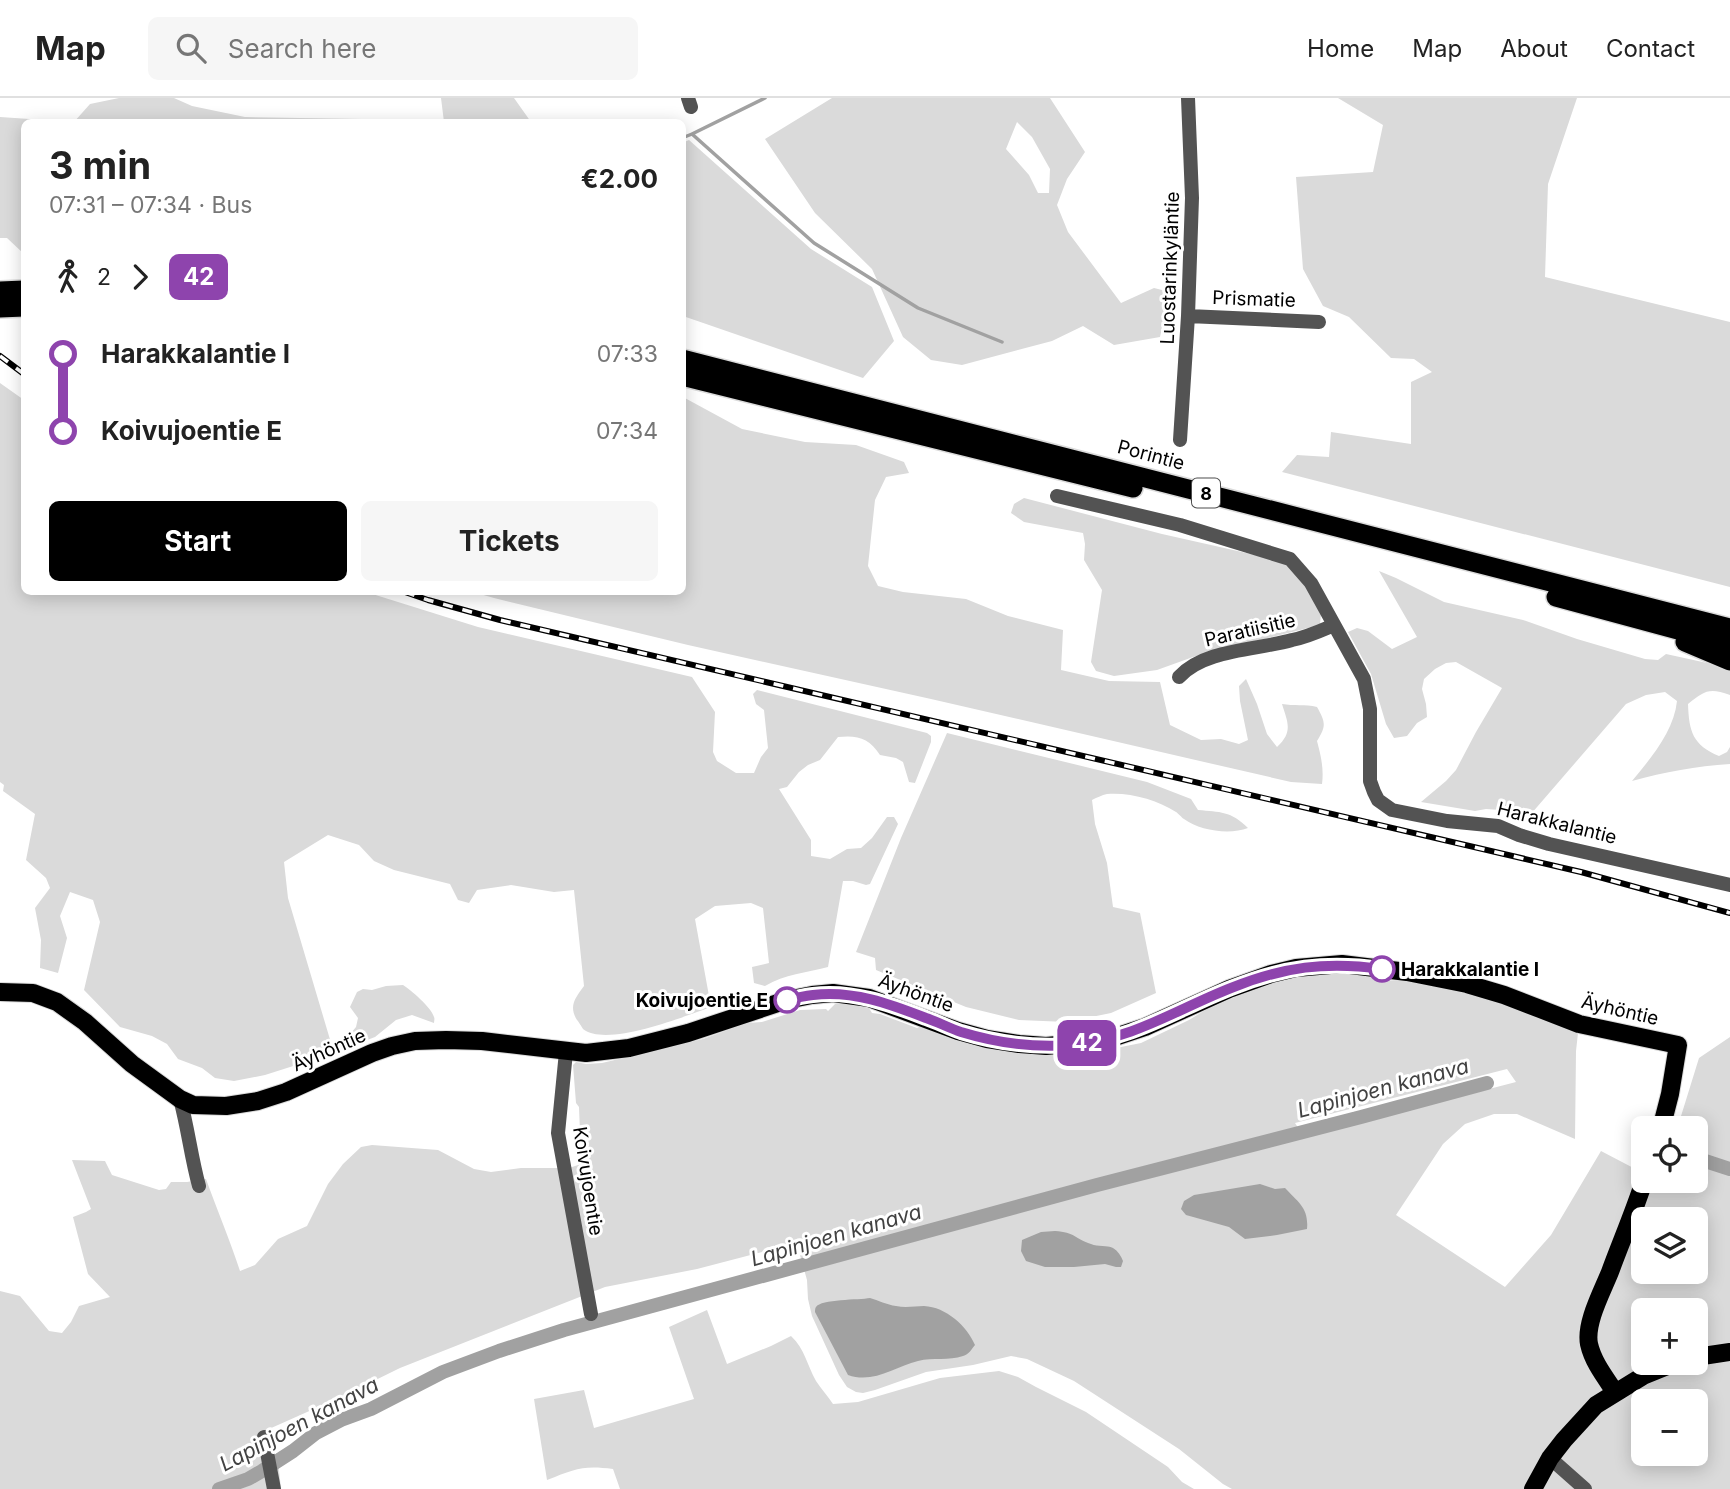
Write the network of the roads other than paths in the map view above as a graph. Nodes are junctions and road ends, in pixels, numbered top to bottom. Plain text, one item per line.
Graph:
1 (1188, 98) edge
2 (21, 290) edge
3 (0, 291) edge
4 (21, 307) edge
5 (0, 308) edge
6 (1188, 316) junction
7 (1319, 322) dead end
8 (686, 360) edge
9 (686, 377) edge
10 (1180, 440) dead end
11 (1057, 496) dead end
12 (1558, 597) junction
13 (1334, 625) junction
14 (1730, 626) edge
15 (1730, 644) edge
16 (1730, 661) edge
17 (1179, 677) dead end
18 (1730, 885) edge
19 (0, 992) edge
20 (566, 1052) junction
21 (180, 1098) junction
22 (1664, 1116) edge
23 (199, 1186) dead end
24 (1640, 1193) edge
25 (591, 1314) dead end
26 (1730, 1352) edge
27 (1708, 1355) edge
28 (1645, 1375) edge
29 (1615, 1392) junction
30 (264, 1437) dead end
31 (1550, 1458) junction
32 (273, 1483) edge
33 (1533, 1489) edge
34 (1585, 1489) edge

1 - 6 street, Luostarinkyläntie
2 - 3 highway
4 - 5 highway
6 - 7 street, Prismatie
6 - 10 street, Luostarinkyläntie
8 - 14 highway, Porintie / 8
9 - 12 highway, Porintie / 8
11 - 13 street, Harakkalantie
12 - 15 highway, Porintie / 8
12 - 16 highway
13 - 17 street, Paratiisitie
13 - 18 street, Harakkalantie
19 - 21 main road, Äyhöntie
20 - 21 main road, Äyhöntie
20 - 22 main road, Äyhöntie
20 - 25 street, Koivujoentie
21 - 23 street
24 - 29 main road
26 - 27 main road
28 - 29 main road
29 - 31 main road
30 - 32 street
31 - 33 main road
31 - 34 street

